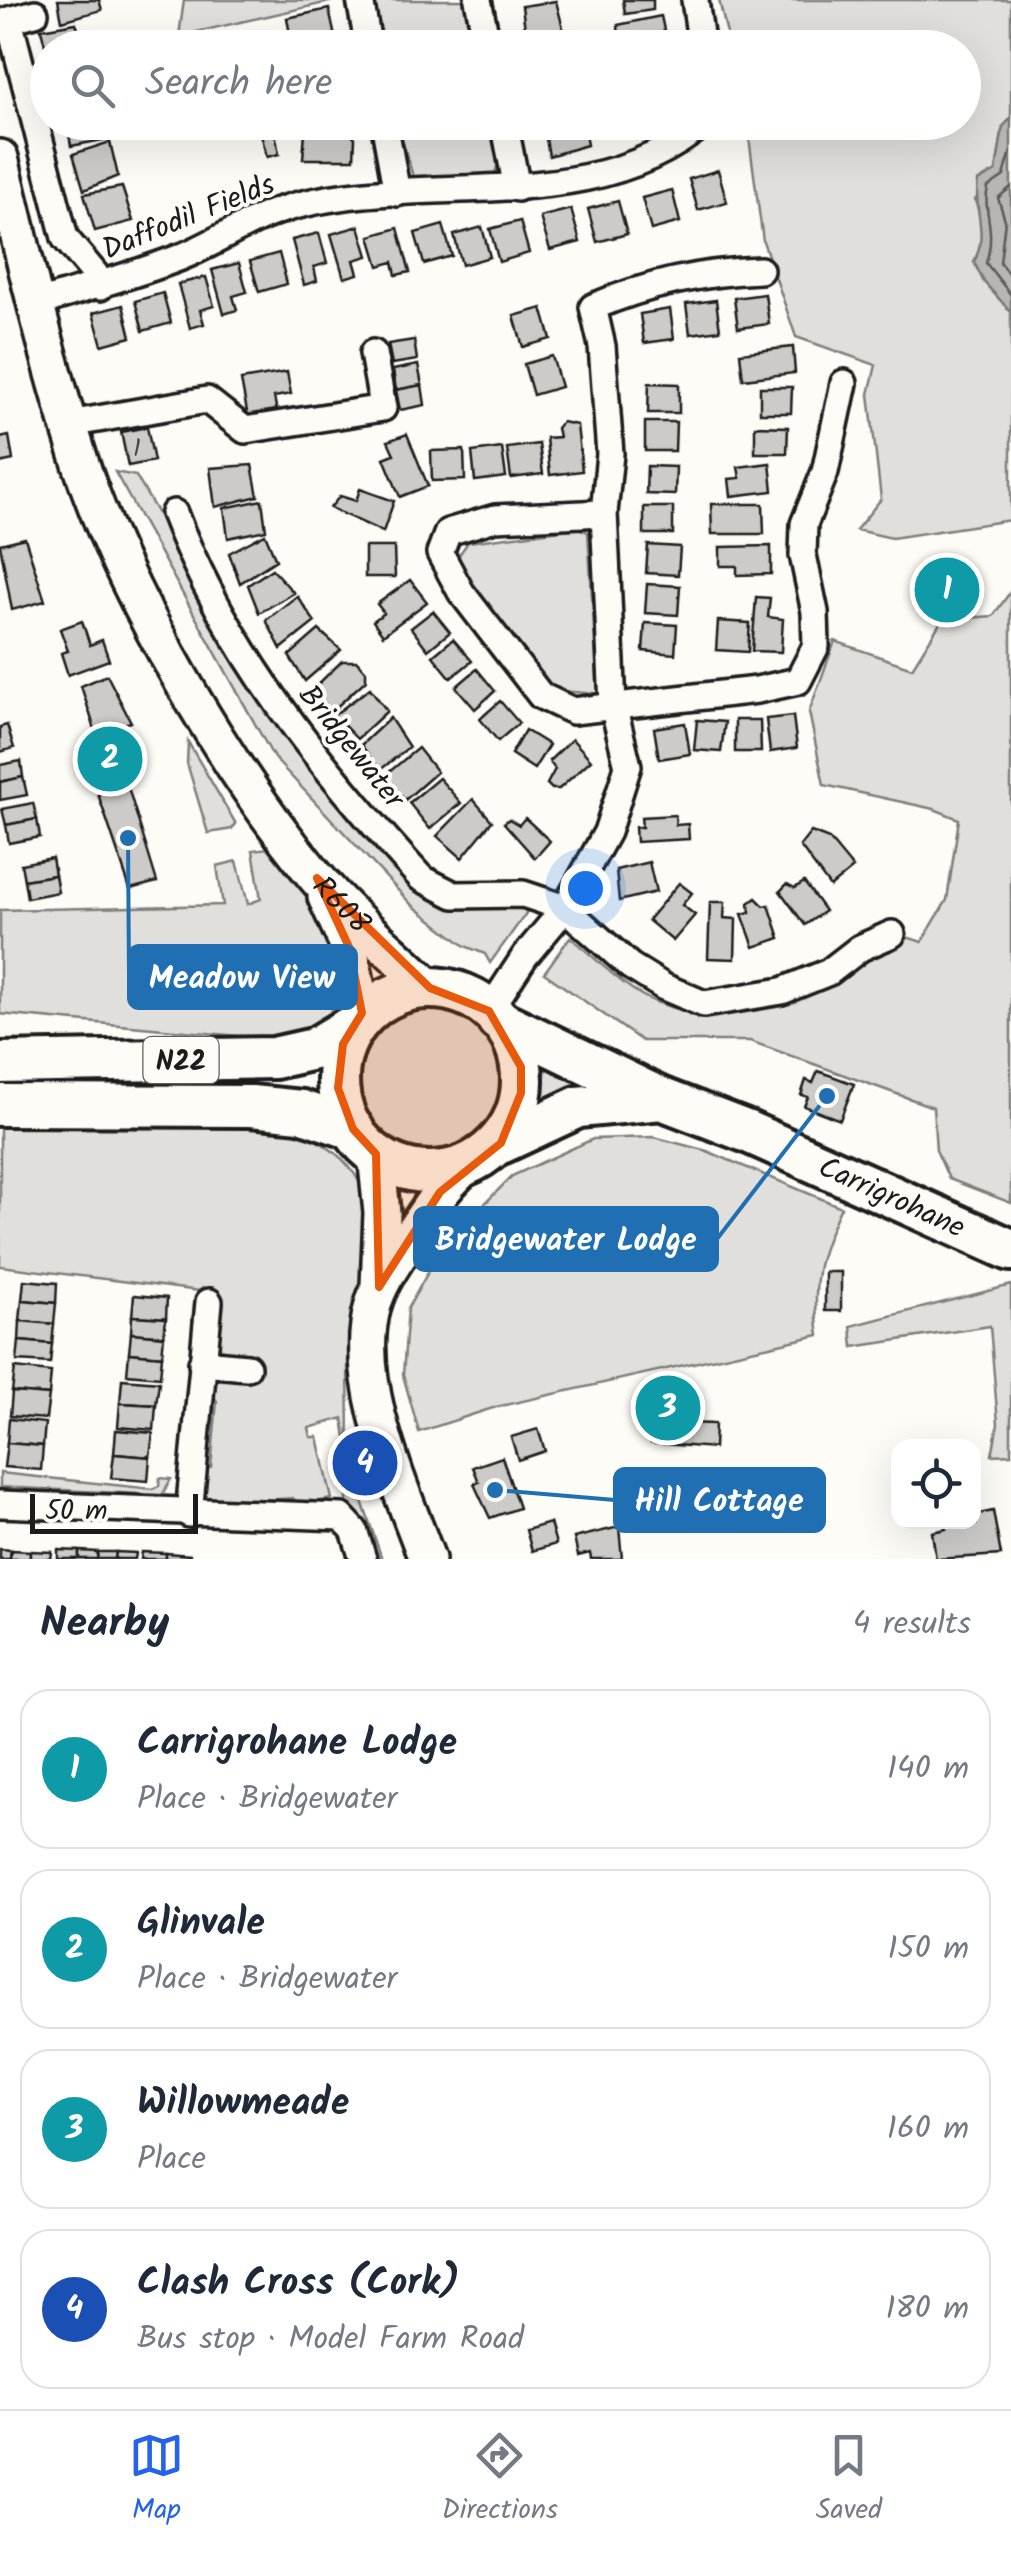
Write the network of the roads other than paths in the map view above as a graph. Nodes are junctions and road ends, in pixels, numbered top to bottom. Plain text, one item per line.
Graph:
1 (360, 0) edge
2 (478, 0) edge
3 (695, 0) edge
4 (35, 13) dead end
5 (366, 30) edge
6 (484, 30) edge
7 (699, 30) edge
8 (30, 102) edge
9 (40, 140) edge
10 (387, 140) edge
11 (508, 140) edge
12 (684, 140) edge
13 (0, 158) edge
14 (517, 188) junction
15 (397, 193) junction
16 (760, 270) dead end
17 (100, 287) junction
18 (36, 304) junction
19 (373, 353) dead end
20 (844, 383) dead end
21 (69, 424) junction
22 (174, 513) dead end
23 (604, 513) junction
24 (614, 704) junction
25 (317, 878) junction
26 (566, 908) junction
27 (892, 934) dead end
28 (430, 988) junction
29 (494, 1015) junction
30 (358, 1019) junction
31 (0, 1063) edge
32 (662, 1099) junction
33 (0, 1105) edge
34 (364, 1142) junction
35 (501, 1143) junction
36 (467, 1165) junction
37 (1011, 1250) edge
38 (379, 1286) junction
39 (209, 1302) dead end
40 (202, 1363) junction
41 (247, 1367) dead end
42 (0, 1504) edge
43 (188, 1514) junction
44 (363, 1559) edge
45 (427, 1559) edge

1 - 5 street
2 - 6 street
3 - 7 street
4 - 8 street, Daffodil Fields
9 - 17 street, Daffodil Fields
10 - 15 street
11 - 14 street
12 - 14 street, Daffodil Fields
13 - 18 main road, R608
14 - 15 street, Daffodil Fields
15 - 17 street, Daffodil Fields
16 - 23 street
17 - 18 street, Daffodil Fields
18 - 21 main road, R608
19 - 21 street
20 - 24 street
21 - 25 main road, R608
22 - 26 street, Bridgewater
23 - 24 street
23 - 24 street
24 - 26 street
25 - 28 main road, R608 / R608
25 - 30 main road, R608 / R608
26 - 27 street, Bridgewater
26 - 29 street
28 - 29 highway, N22
28 - 30 highway, N22
29 - 32 highway, Carrigrohane / N22
29 - 35 highway
30 - 31 highway, N22
30 - 34 highway
32 - 35 highway, Carrigrohane / N22
32 - 37 highway, Carrigrohane / N22
33 - 34 highway, N22
34 - 36 highway, N22
34 - 38 main road
35 - 36 highway, N22
36 - 38 main road
38 - 45 main road
39 - 40 street
40 - 41 street
40 - 43 street
42 - 43 street
43 - 44 street

